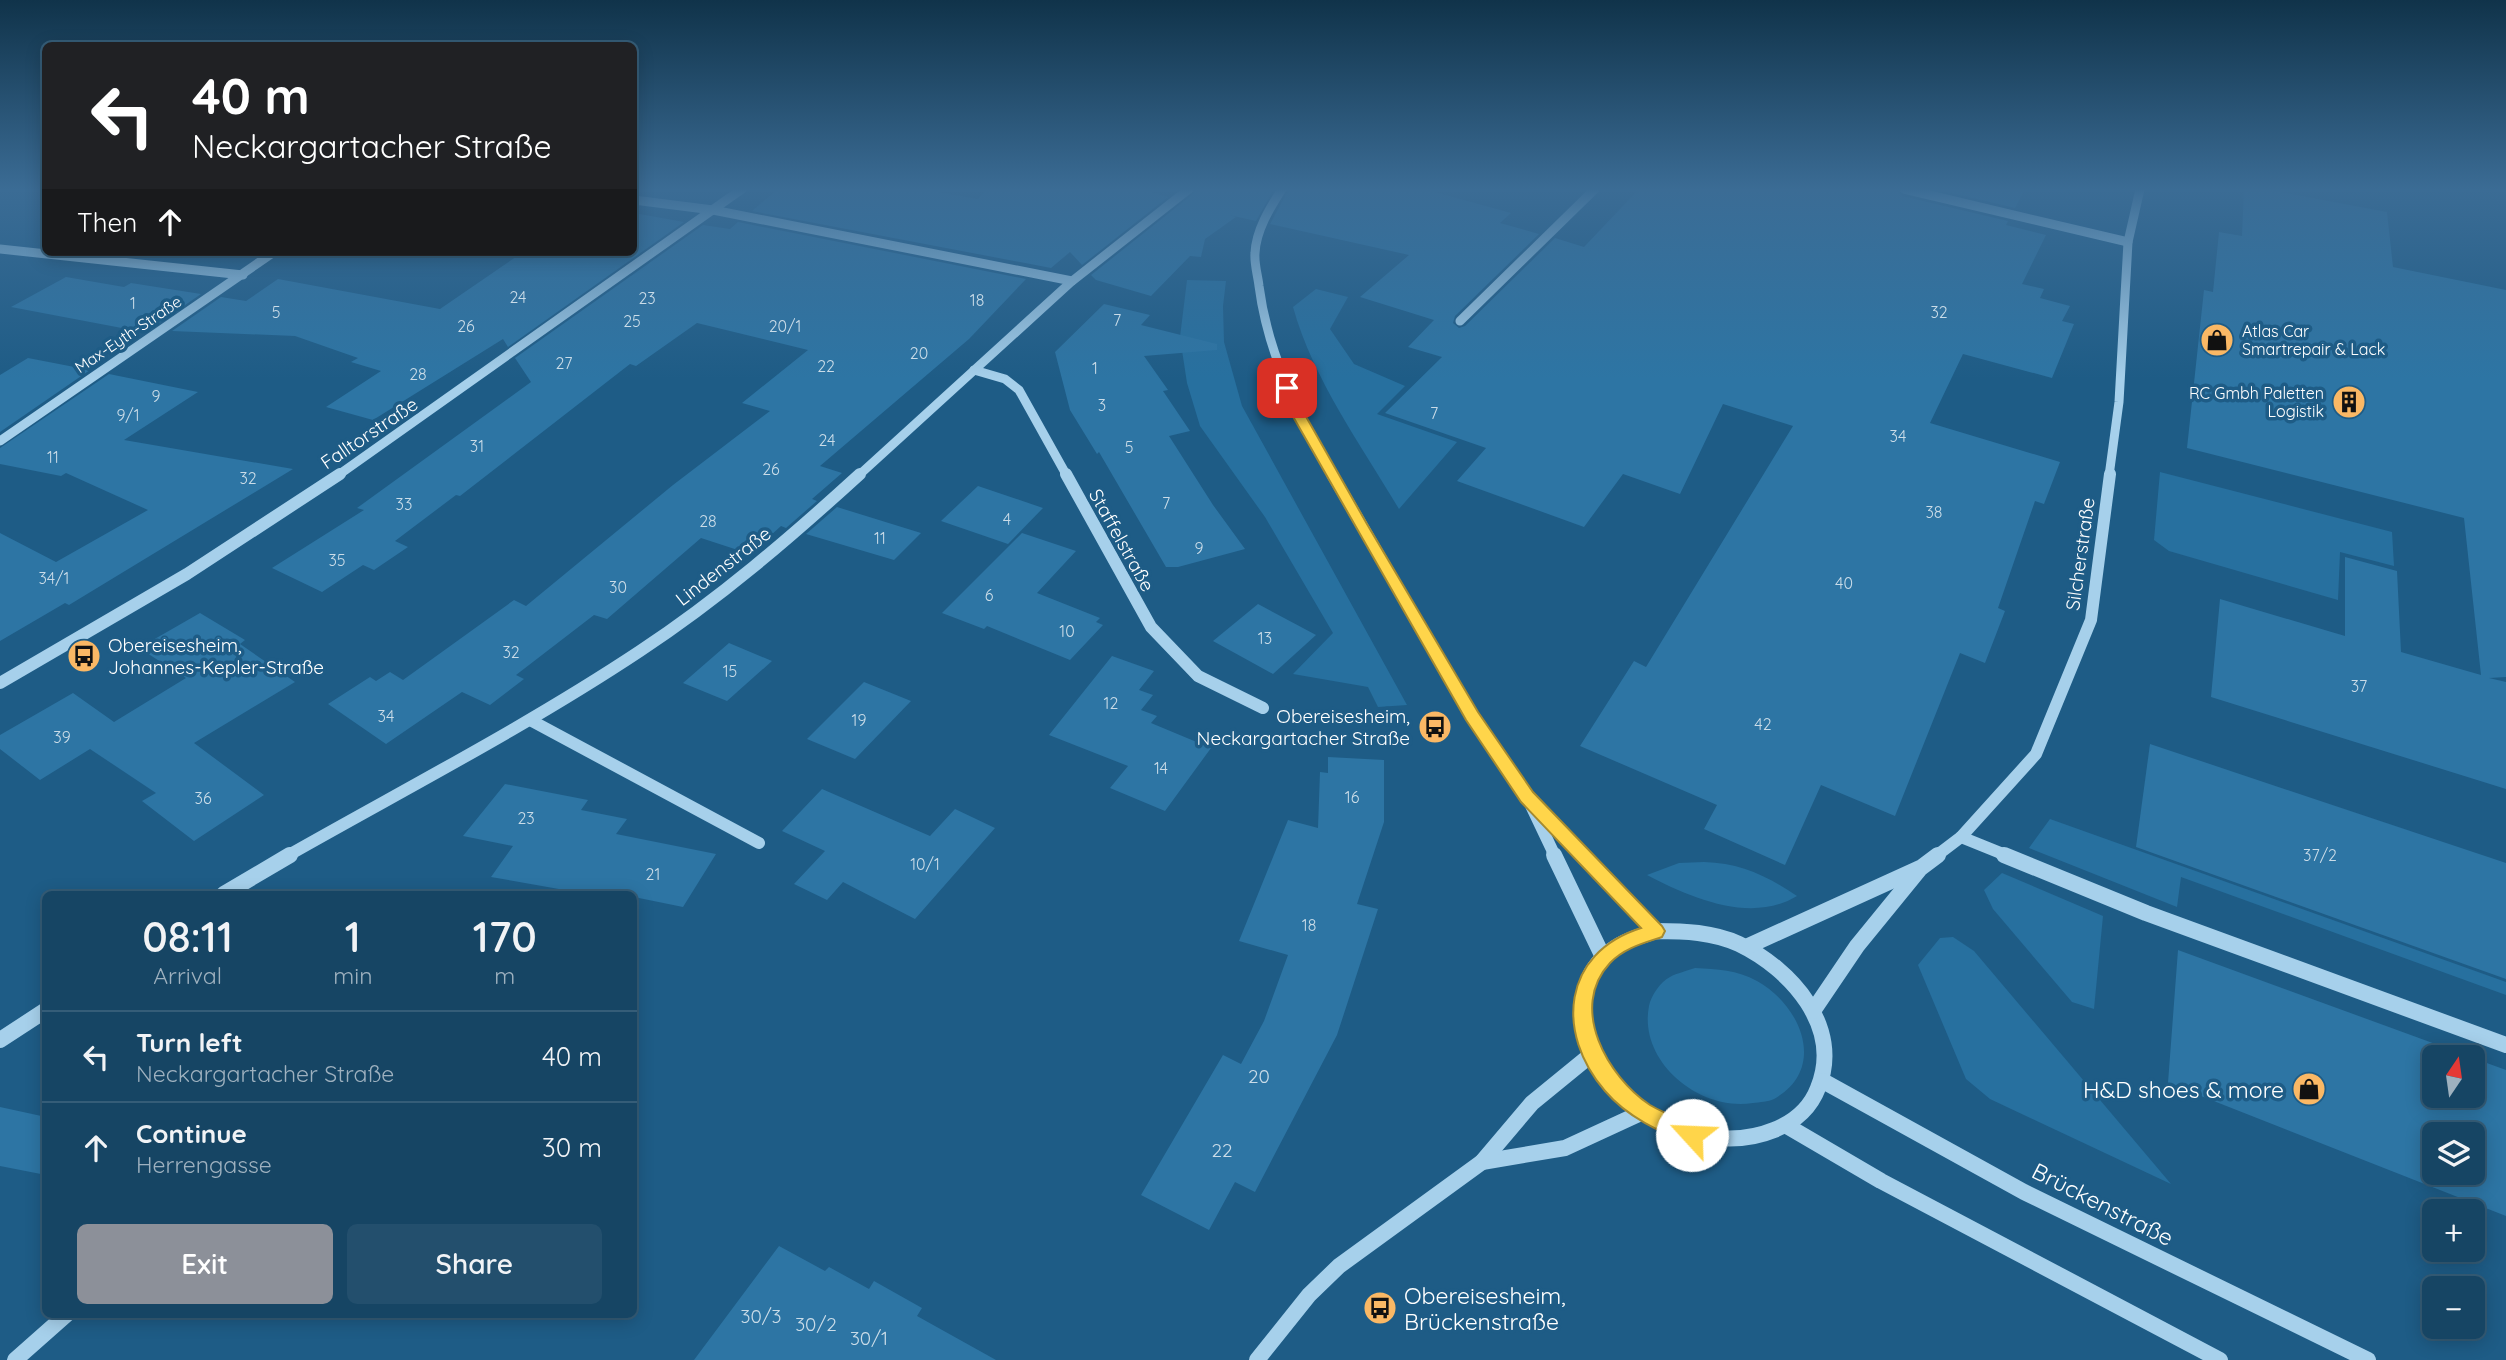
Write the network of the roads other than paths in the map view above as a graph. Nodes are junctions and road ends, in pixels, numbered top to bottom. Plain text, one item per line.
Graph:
1 (654, 252) edge
2 (928, 252) edge
3 (1108, 252) edge
4 (1255, 252) edge
5 (1530, 252) edge
6 (2127, 252) edge
7 (72, 256) edge
8 (269, 256) edge
9 (243, 275) junction
10 (1072, 281) junction
11 (1460, 321) dead end
12 (974, 370) junction
13 (0, 441) edge
14 (0, 683) edge
15 (1263, 708) dead end
16 (531, 721) junction
17 (1527, 797) junction
18 (1961, 837) junction
19 (759, 843) dead end
20 (1922, 867) junction
21 (229, 891) edge
22 (1656, 931) junction
23 (1746, 947) junction
24 (1603, 957) junction
25 (1814, 1011) junction
26 (42, 1013) edge
27 (0, 1040) edge
28 (2506, 1045) edge
29 (1592, 1054) junction
30 (1823, 1081) junction
31 (1643, 1112) junction
32 (1787, 1126) junction
33 (1482, 1162) junction
34 (62, 1318) edge
35 (15, 1360) edge
36 (1257, 1360) edge
37 (2220, 1360) edge
38 (2368, 1360) edge

1 - 14 street, Falltorstraße
2 - 10 street
3 - 10 street, Lindenstraße
4 - 17 street
5 - 11 street
6 - 18 street, Silcherstraße
7 - 9 street
8 - 9 street, Max-Eyth-Straße
9 - 13 street, Max-Eyth-Straße
10 - 12 street, Lindenstraße
12 - 15 street, Staffelstraße
12 - 16 street, Lindenstraße
16 - 19 street
16 - 21 street, Lindenstraße
17 - 22 street
17 - 24 street
18 - 20 street, Silcherstraße
18 - 28 street
20 - 23 street, Silcherstraße
20 - 25 street, Silcherstraße
22 - 23 street
22 - 24 street
23 - 25 street
24 - 29 street
25 - 30 street
26 - 27 street
29 - 31 street
29 - 33 street
30 - 32 street
30 - 38 street, Brückenstraße
31 - 32 street
31 - 33 street
32 - 37 street
33 - 36 street
34 - 35 street

